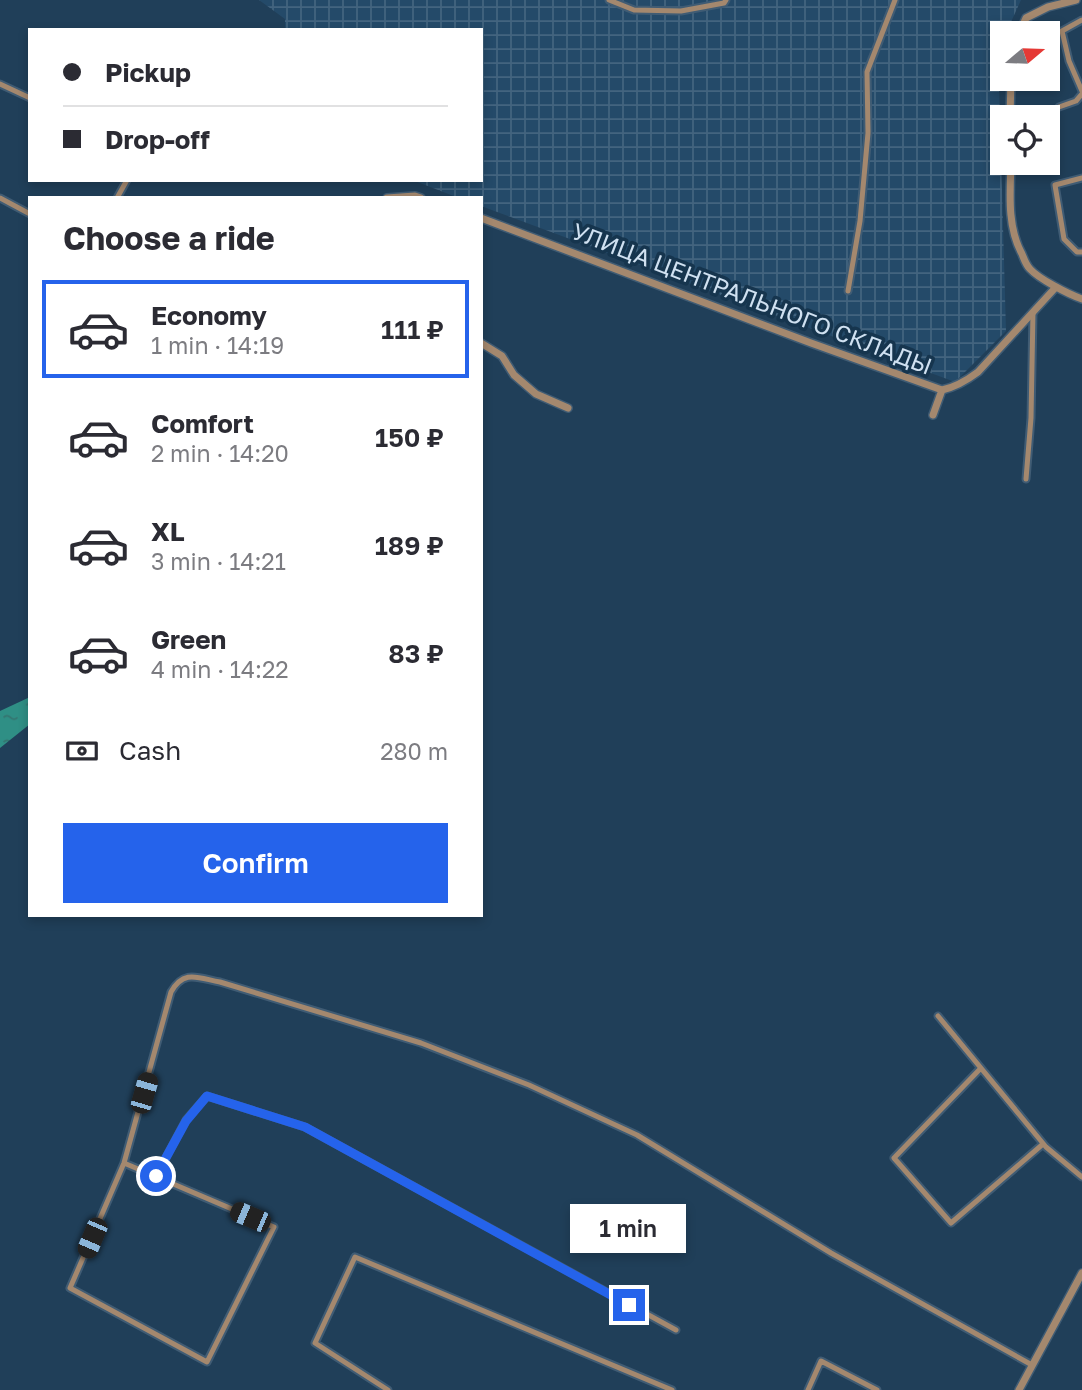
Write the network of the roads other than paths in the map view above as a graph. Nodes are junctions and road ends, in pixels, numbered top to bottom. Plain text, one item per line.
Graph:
1 (609, 0) edge
2 (726, 0) edge
3 (895, 0) edge
4 (1076, 0) edge
5 (1082, 20) edge
6 (1025, 21) edge
7 (0, 84) edge
8 (1082, 93) edge
9 (28, 98) edge
10 (1060, 107) edge
11 (1010, 175) edge
12 (1082, 178) edge
13 (0, 198) edge
14 (28, 213) edge
15 (483, 219) edge
16 (1082, 252) edge
17 (1056, 286) junction
18 (848, 291) dead end
19 (1082, 299) edge
20 (1034, 312) junction
21 (483, 344) edge
22 (942, 390) junction
23 (568, 408) dead end
24 (933, 415) dead end
25 (1026, 479) dead end
26 (938, 1016) dead end
27 (981, 1068) junction
28 (1043, 1144) junction
29 (124, 1163) junction
30 (156, 1176) junction
31 (1082, 1177) edge
32 (1082, 1273) edge
33 (676, 1331) dead end
34 (1032, 1365) junction
35 (388, 1390) edge
36 (672, 1390) edge
37 (808, 1390) edge
38 (877, 1390) edge
39 (1019, 1390) edge

1 - 2 lane
3 - 18 lane
4 - 6 street
5 - 8 lane
7 - 9 lane
8 - 10 lane
11 - 17 street
12 - 16 lane
13 - 14 lane
15 - 22 street, УЛИЦА ЦЕНТРАЛЬНОГО СКЛАДЫ
17 - 19 street
17 - 20 street, УЛИЦА ЦЕНТРАЛЬНОГО СКЛАДЫ
20 - 22 street, УЛИЦА ЦЕНТРАЛЬНОГО СКЛАДЫ
20 - 25 lane
21 - 23 street
22 - 24 street
26 - 27 lane
27 - 28 lane
27 - 28 lane
28 - 31 lane
29 - 30 lane
29 - 30 lane
29 - 34 lane
30 - 33 lane
32 - 34 street
34 - 39 street
35 - 36 lane
37 - 38 lane

